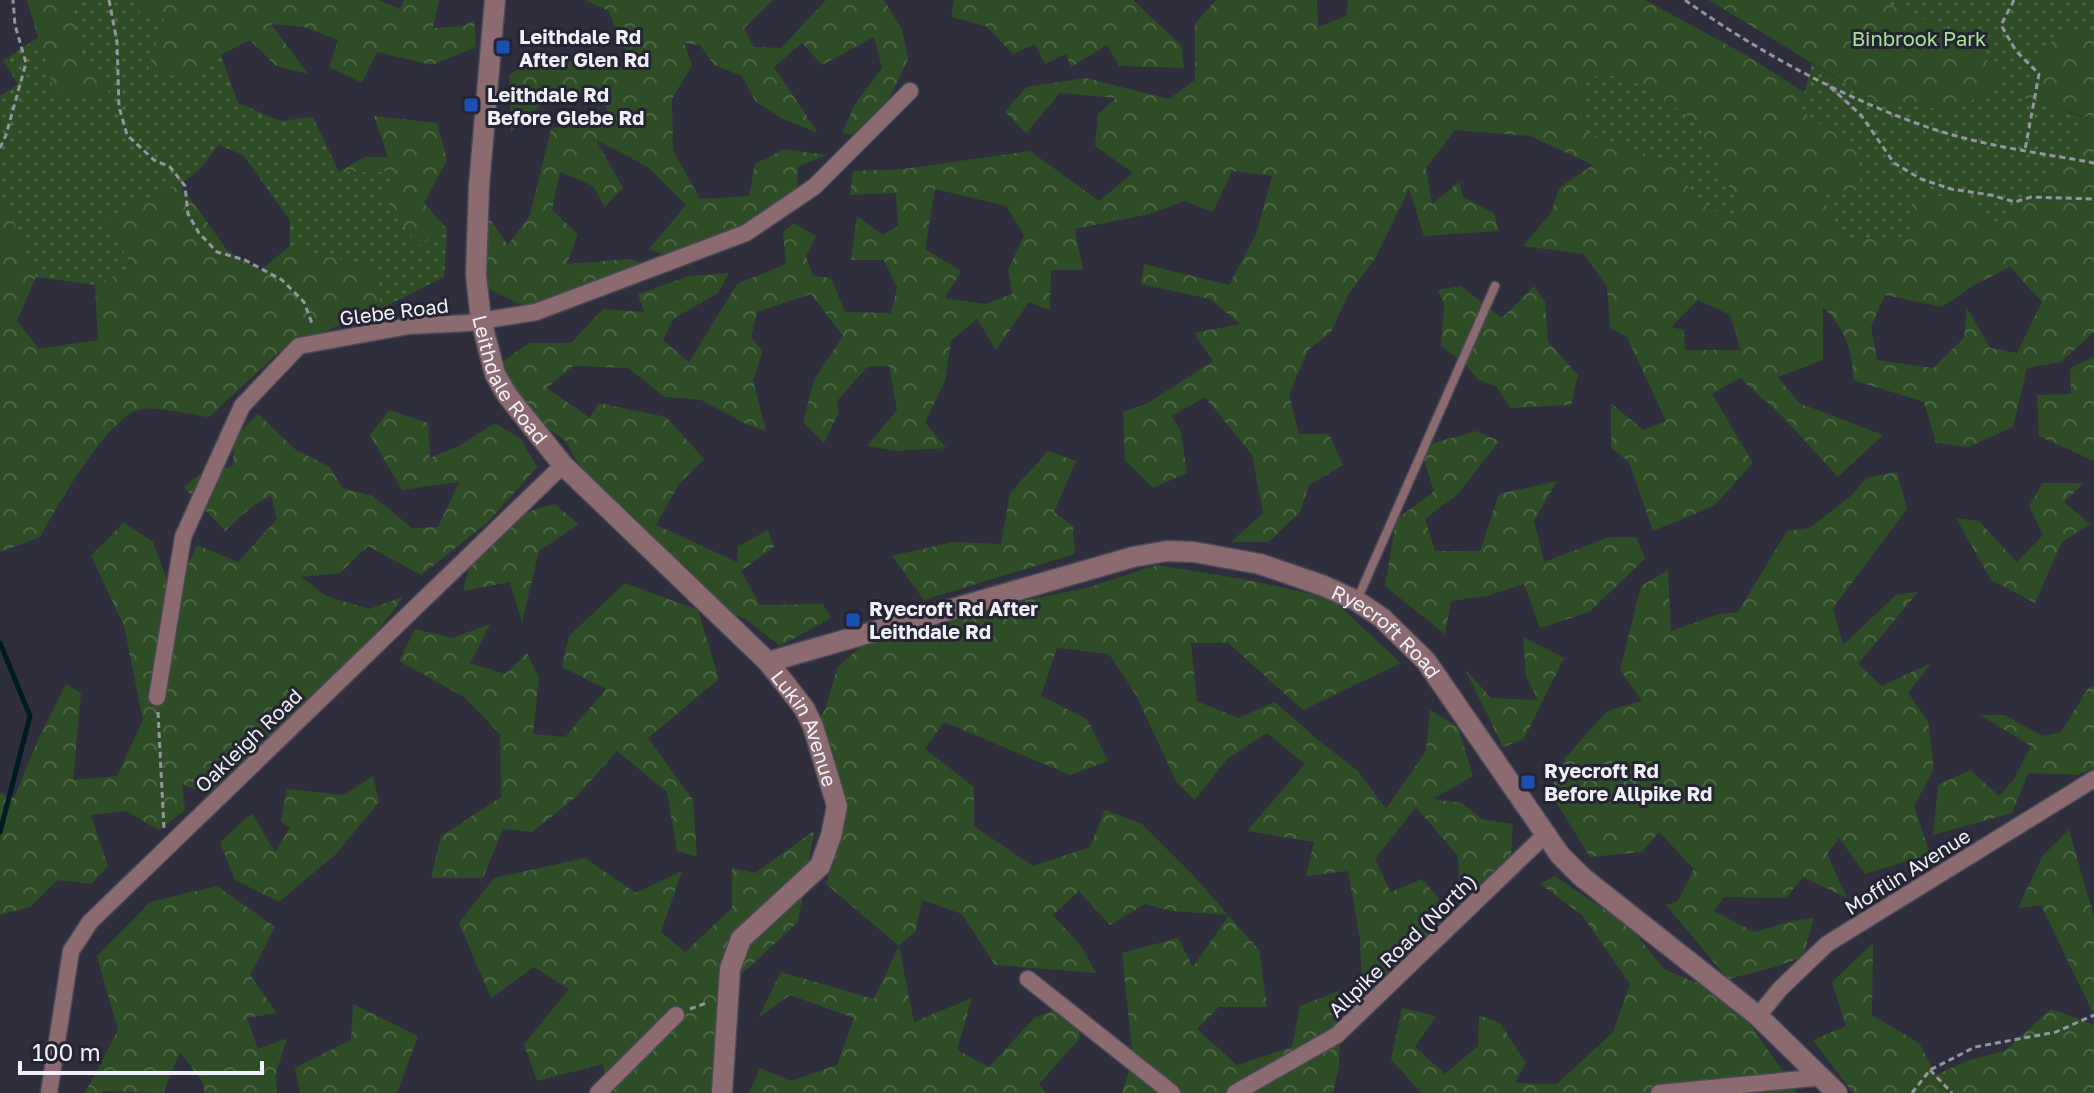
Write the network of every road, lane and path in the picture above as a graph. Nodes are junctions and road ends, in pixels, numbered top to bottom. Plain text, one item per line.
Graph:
1 (13, 0) edge
2 (109, 0) edge
3 (495, 0) edge
4 (1685, 0) edge
5 (2014, 0) edge
6 (1825, 82) junction
7 (910, 91) dead end
8 (0, 148) edge
9 (2025, 150) junction
10 (2094, 163) edge
11 (2094, 199) edge
12 (1495, 286) dead end
13 (481, 320) junction
14 (318, 341) junction
15 (563, 465) junction
16 (1357, 601) junction
17 (768, 662) junction
18 (157, 697) joint
19 (2094, 779) edge
20 (1545, 835) junction
21 (165, 848) junction
22 (1028, 979) dead end
23 (728, 995) junction
24 (676, 1015) joint
25 (2094, 1015) edge
26 (1758, 1016) junction
27 (1930, 1070) junction
28 (1823, 1077) junction
29 (49, 1093) edge
30 (598, 1093) edge
31 (722, 1093) edge
32 (1172, 1093) edge
33 (1235, 1093) edge
34 (1659, 1093) edge
35 (1837, 1093) edge
36 (1912, 1093) edge
37 (1952, 1093) edge

1 - 8 path
2 - 14 path
3 - 13 street, Leithdale Road
4 - 6 path
5 - 9 path
6 - 9 path
6 - 11 path
7 - 13 street, Glebe Road
9 - 10 path
12 - 16 lane
13 - 14 street, Glebe Road
13 - 15 street, Leithdale Road
14 - 18 street, Glebe Road
15 - 17 street, Leithdale Road
15 - 21 street, Oakleigh Road
16 - 17 street, Ryecroft Road
16 - 20 street, Ryecroft Road
17 - 23 street, Lukin Avenue
18 - 21 path
19 - 26 street, Mofflin Avenue
20 - 26 street, Ryecroft Road
20 - 33 street, Allpike Road (North)
21 - 29 street, Oakleigh Road
22 - 32 street
23 - 24 path
23 - 31 street, Lukin Avenue
24 - 30 street
25 - 27 path
26 - 28 street, Ryecroft Road
27 - 36 path
27 - 37 path
28 - 34 street
28 - 35 street, Ryecroft Road

